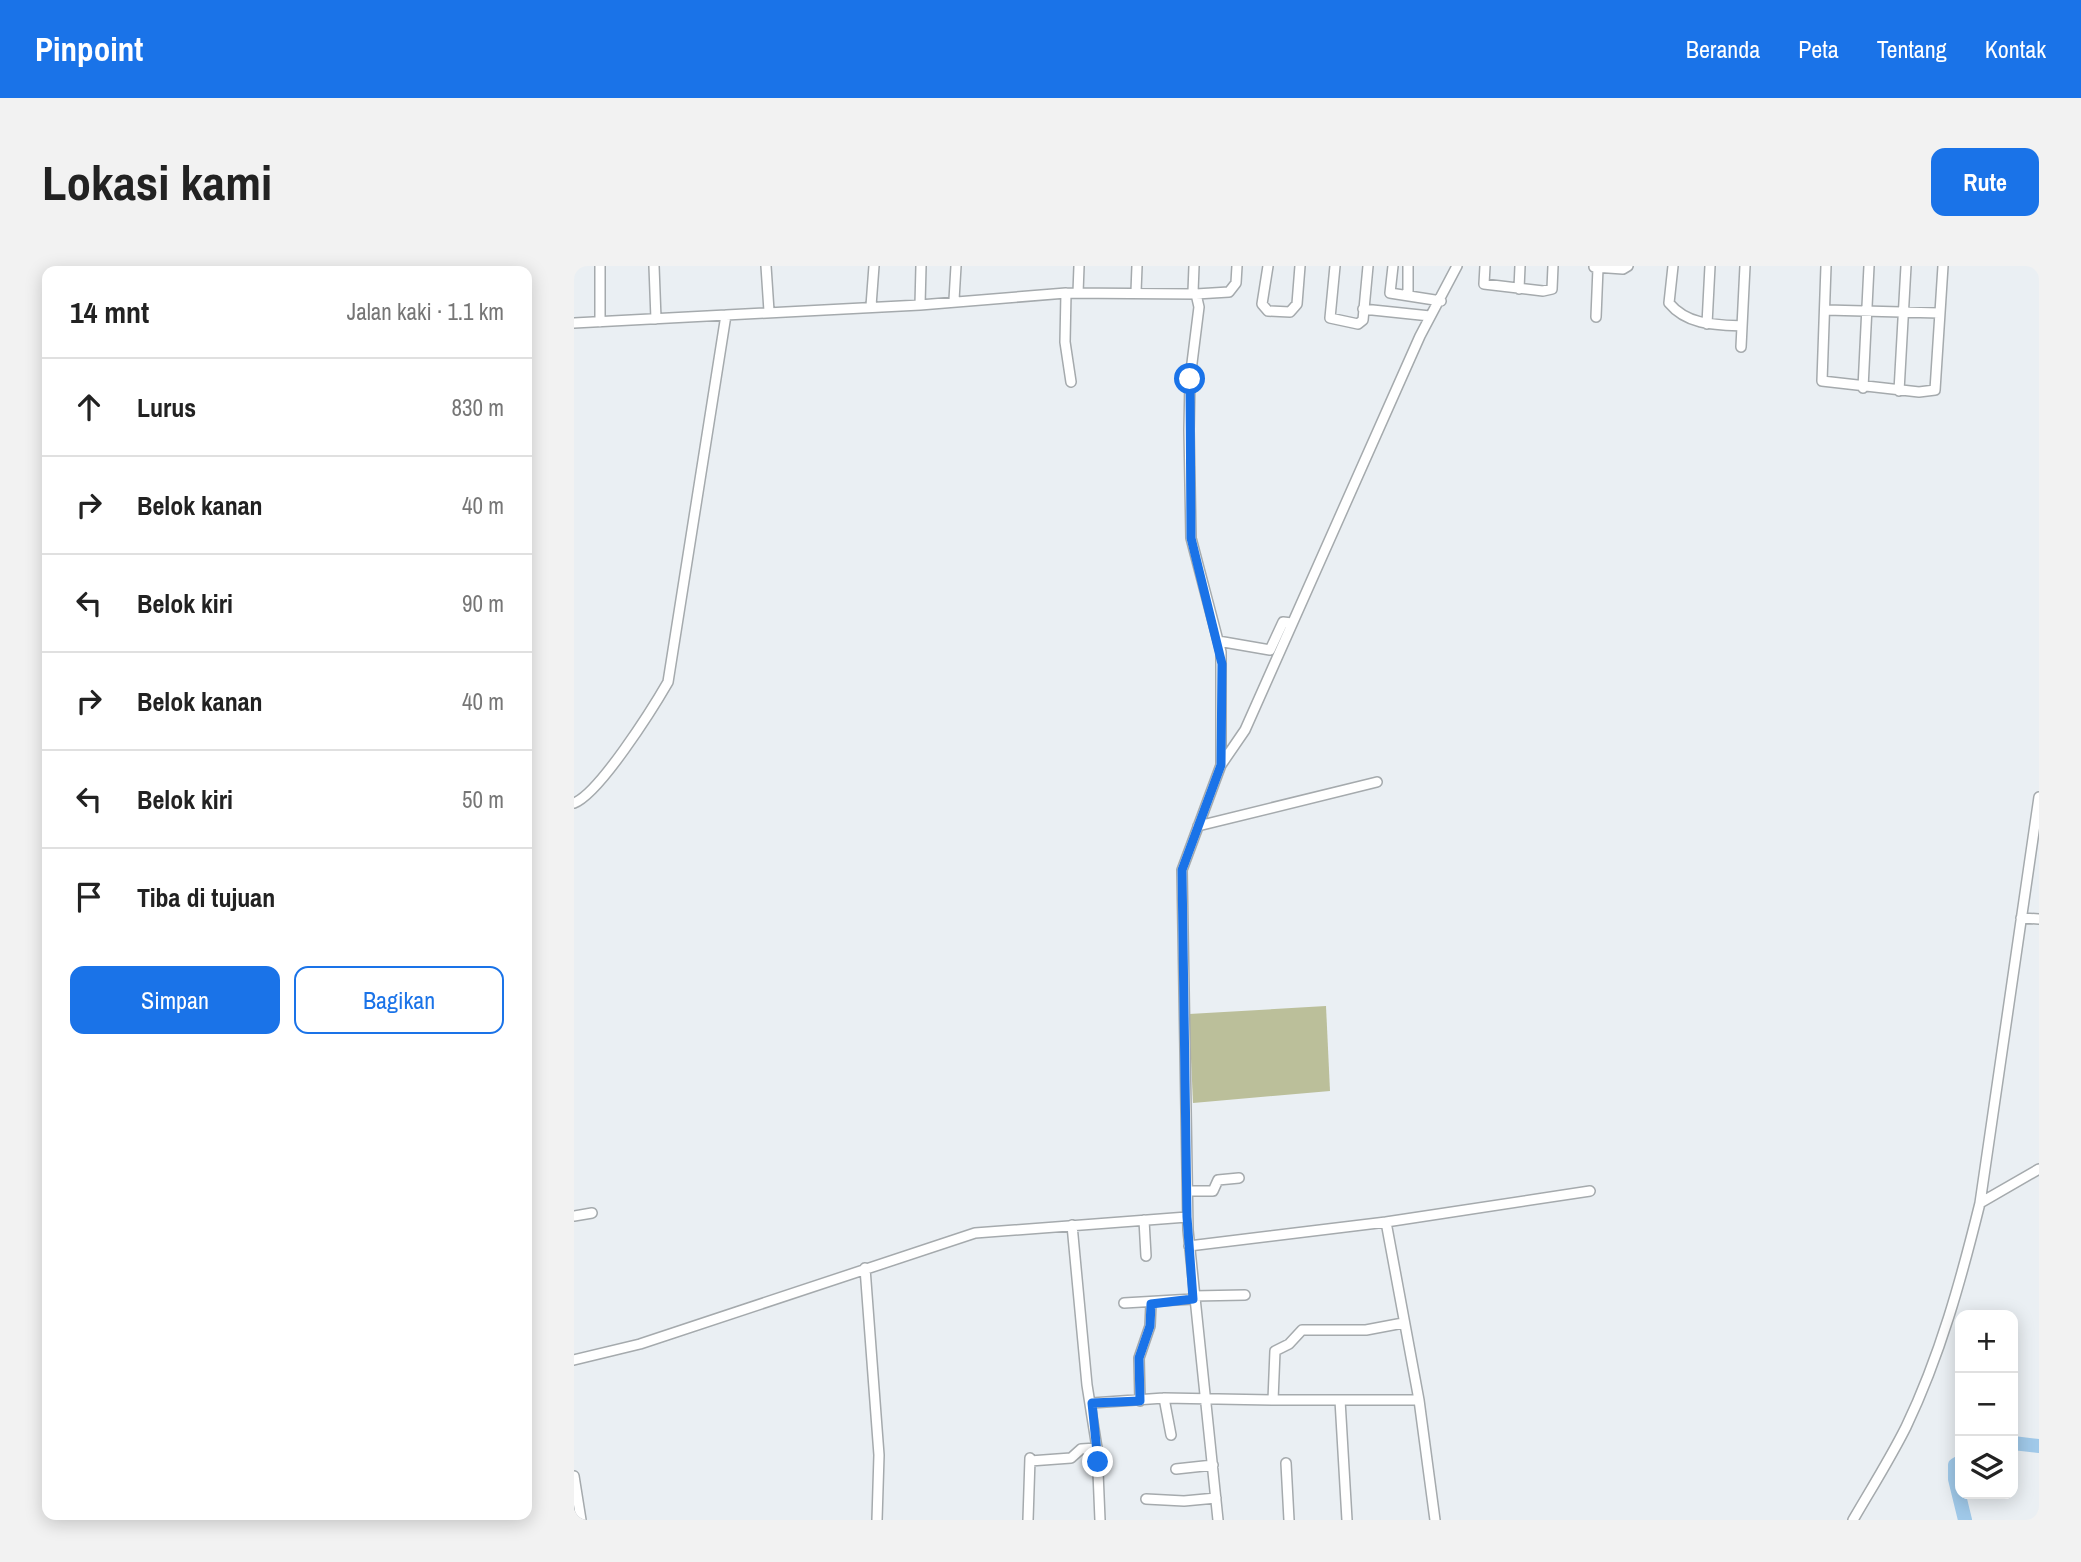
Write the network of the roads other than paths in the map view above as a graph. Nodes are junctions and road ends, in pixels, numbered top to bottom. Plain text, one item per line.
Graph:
1 (600, 266) edge
2 (654, 266) edge
3 (766, 266) edge
4 (874, 266) edge
5 (921, 266) edge
6 (956, 266) edge
7 (1079, 266) edge
8 (1137, 266) edge
9 (1194, 266) edge
10 (1235, 266) edge
11 (1268, 266) edge
12 (1300, 266) edge
13 (1335, 266) edge
14 (1368, 266) edge
15 (1393, 266) edge
16 (1408, 266) edge
17 (1457, 266) edge
18 (1485, 266) edge
19 (1520, 266) edge
20 (1553, 266) edge
21 (1628, 266) edge
22 (1673, 266) edge
23 (1710, 266) edge
24 (1745, 266) edge
25 (1826, 266) edge
26 (1870, 266) edge
27 (1906, 266) edge
28 (1942, 266) edge
29 (1595, 267) edge
30 (1518, 289) junction
31 (1078, 292) junction
32 (1136, 292) junction
33 (1066, 293) junction
34 (1195, 293) junction
35 (1408, 295) junction
36 (954, 300) junction
37 (1441, 300) junction
38 (920, 305) junction
39 (871, 306) junction
40 (1363, 309) junction
41 (1826, 310) junction
42 (769, 311) junction
43 (1868, 312) junction
44 (1903, 313) junction
45 (1939, 313) junction
46 (726, 315) junction
47 (1430, 316) junction
48 (1596, 317) dead end
49 (656, 319) junction
50 (600, 322) junction
51 (574, 323) edge
52 (1707, 324) junction
53 (1742, 326) junction
54 (1741, 346) dead end
55 (1071, 382) dead end
56 (1863, 388) junction
57 (1899, 391) junction
58 (1292, 623) junction
59 (1218, 641) junction
60 (1221, 765) junction
61 (1377, 782) dead end
62 (2039, 797) edge
63 (574, 803) edge
64 (1198, 826) junction
65 (2021, 918) junction
66 (2039, 919) edge
67 (2039, 1169) edge
68 (1239, 1178) dead end
69 (1983, 1184) junction
70 (1590, 1191) dead end
71 (1999, 1191) junction
72 (1188, 1193) junction
73 (1980, 1203) junction
74 (592, 1213) dead end
75 (1187, 1213) junction
76 (574, 1216) edge
77 (1144, 1220) junction
78 (1386, 1222) junction
79 (1072, 1225) junction
80 (1189, 1246) junction
81 (1146, 1256) dead end
82 (865, 1268) junction
83 (1245, 1294) dead end
84 (1193, 1298) junction
85 (1124, 1303) dead end
86 (1151, 1304) junction
87 (1403, 1323) junction
88 (574, 1360) edge
89 (1164, 1398) junction
90 (1273, 1400) junction
91 (1340, 1400) junction
92 (1419, 1400) junction
93 (1140, 1401) junction
94 (1206, 1401) junction
95 (1092, 1403) junction
96 (1171, 1435) dead end
97 (1097, 1448) junction
98 (1286, 1463) dead end
99 (1213, 1465) junction
100 (1176, 1469) dead end
101 (574, 1476) edge
102 (1216, 1498) junction
103 (1146, 1499) dead end
104 (582, 1520) edge
105 (877, 1520) edge
106 (1028, 1520) edge
107 (1100, 1520) edge
108 (1218, 1520) edge
109 (1289, 1520) edge
110 (1347, 1520) edge
111 (1434, 1520) edge
112 (1853, 1520) edge

1 - 50 street
2 - 49 street
3 - 42 street
4 - 39 street
5 - 38 street
6 - 36 street
7 - 31 street
8 - 32 street
9 - 34 street
10 - 34 street
11 - 12 street
13 - 40 street
14 - 40 street
15 - 35 street
16 - 35 street
17 - 37 street
18 - 30 street
19 - 30 street
20 - 30 street
21 - 29 street
22 - 52 street
23 - 52 street
24 - 53 street
25 - 41 street
26 - 43 street
27 - 44 street
28 - 45 street
29 - 48 street
31 - 32 street
31 - 33 street
32 - 34 street
33 - 36 street
33 - 55 street
34 - 59 street
35 - 37 street
36 - 38 street
37 - 47 street
38 - 39 street
39 - 42 street
40 - 47 street
41 - 43 street
41 - 56 street
42 - 46 street
43 - 44 street
43 - 56 street
44 - 45 street
44 - 57 street
45 - 57 street
46 - 49 street
46 - 63 street
47 - 58 street
49 - 50 street
50 - 51 street
52 - 53 street
53 - 54 street
56 - 57 street
58 - 59 street
58 - 60 street
59 - 60 street
60 - 64 street
61 - 64 street
62 - 65 street
64 - 72 street
65 - 66 street
65 - 69 street
67 - 71 street
68 - 72 street
69 - 71 street
69 - 73 street
70 - 78 street
71 - 73 street
72 - 75 street
73 - 112 street
74 - 76 street
75 - 77 street
75 - 80 street
77 - 79 street
77 - 81 street
78 - 80 street
78 - 87 street
79 - 82 street
79 - 95 street
80 - 84 street
82 - 88 street
82 - 105 street
83 - 84 street
84 - 86 street
84 - 94 street
85 - 86 street
86 - 93 street
87 - 90 street
87 - 92 street
89 - 93 street
89 - 94 street
89 - 96 street
90 - 91 street
90 - 94 street
91 - 92 street
91 - 110 street
92 - 111 street
93 - 95 street
94 - 99 street
95 - 97 street
97 - 106 street
97 - 107 street
98 - 109 street
99 - 100 street
99 - 102 street
101 - 104 street
102 - 103 street
102 - 108 street

